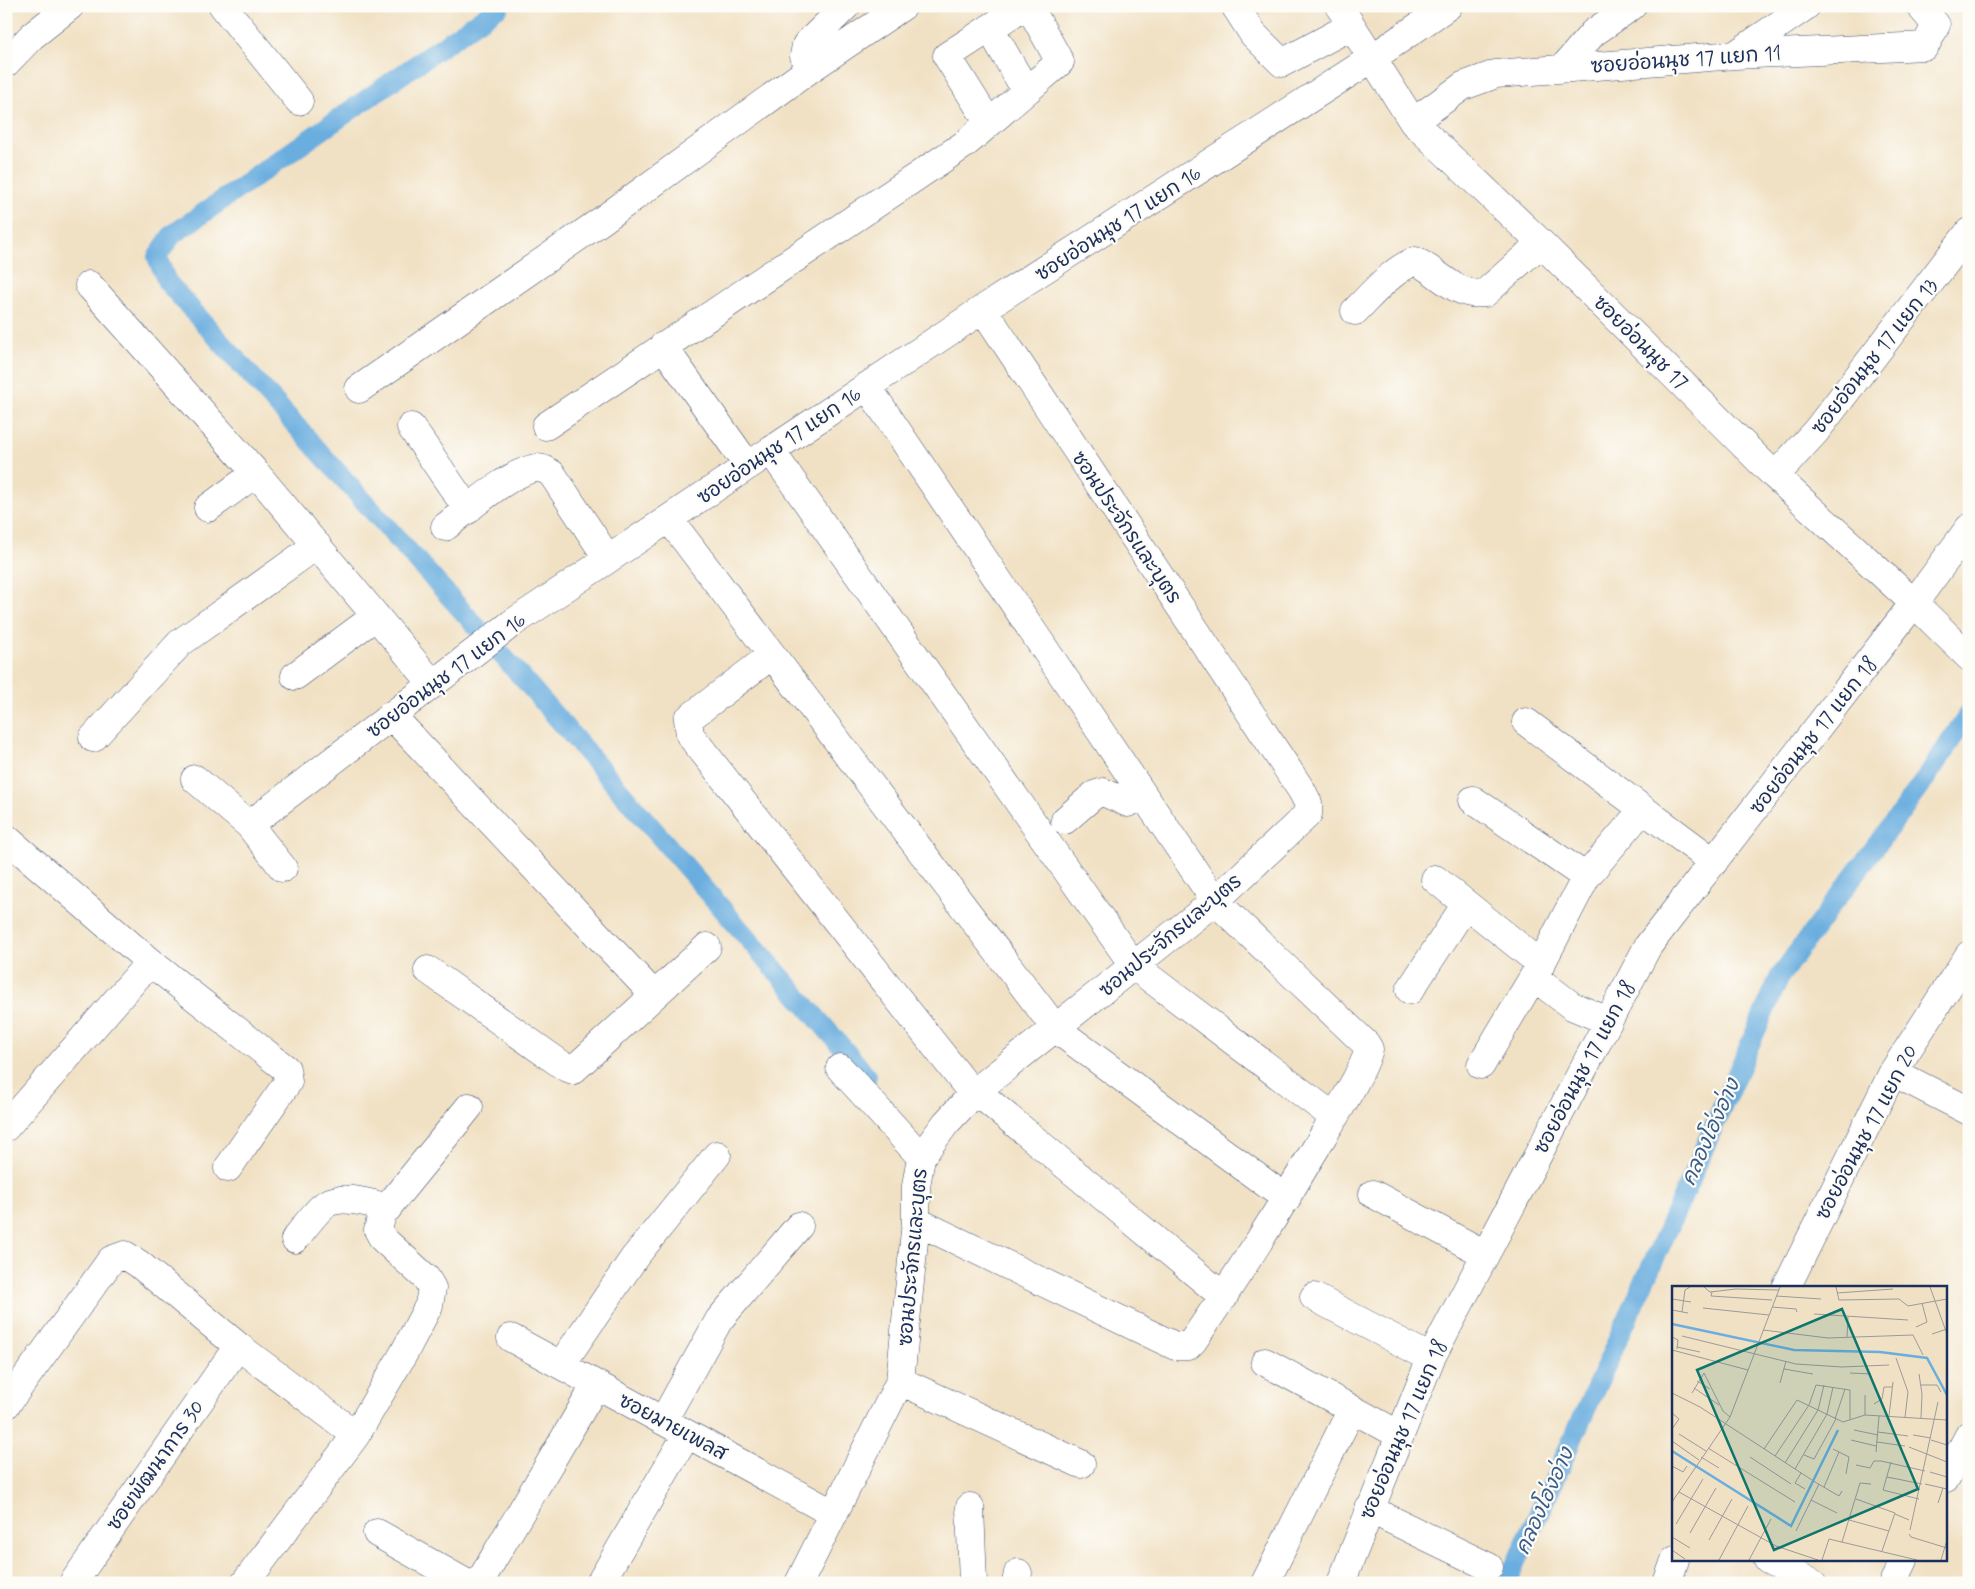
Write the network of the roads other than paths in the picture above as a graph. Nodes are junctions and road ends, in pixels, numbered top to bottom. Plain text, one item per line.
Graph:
1 (70, 6) edge
2 (223, 6) edge
3 (846, 6) edge
4 (903, 6) edge
5 (1024, 6) edge
6 (1029, 6) edge
7 (1235, 6) edge
8 (1448, 6) edge
9 (1632, 6) edge
10 (1806, 6) edge
11 (1920, 6) edge
12 (1345, 16) edge
13 (990, 28) junction
14 (1735, 56) junction
15 (1371, 59) junction
16 (6, 63) edge
17 (1564, 67) junction
18 (810, 69) junction
19 (1026, 91) junction
20 (298, 100) dead end
21 (1413, 122) junction
22 (989, 123) junction
23 (1969, 232) edge
24 (1541, 243) junction
25 (89, 285) dead end
26 (983, 309) junction
27 (1355, 311) dead end
28 (663, 346) junction
29 (868, 386) junction
30 (359, 389) dead end
31 (546, 426) dead end
32 (411, 427) dead end
33 (770, 451) junction
34 (748, 466) junction
35 (256, 474) junction
36 (1775, 476) junction
37 (208, 508) dead end
38 (468, 510) junction
39 (669, 519) junction
40 (445, 527) dead end
41 (1969, 528) edge
42 (317, 545) junction
43 (608, 559) junction
44 (1914, 603) junction
45 (376, 616) junction
46 (772, 655) junction
47 (1969, 657) edge
48 (294, 676) dead end
49 (432, 683) junction
50 (391, 715) junction
51 (1526, 722) dead end
52 (93, 738) dead end
53 (195, 779) dead end
54 (1144, 795) junction
55 (1472, 800) dead end
56 (1643, 809) junction
57 (1065, 820) dead end
58 (250, 825) junction
59 (6, 838) edge
60 (1714, 862) junction
61 (283, 868) dead end
62 (1586, 877) junction
63 (1435, 879) dead end
64 (1215, 901) junction
65 (1466, 904) junction
66 (707, 947) dead end
67 (1969, 955) edge
68 (150, 962) junction
69 (1134, 966) junction
70 (428, 970) dead end
71 (1538, 970) junction
72 (1410, 990) dead end
73 (654, 995) junction
74 (1608, 1021) junction
75 (1056, 1029) junction
76 (1481, 1065) dead end
77 (840, 1068) dead end
78 (1893, 1072) junction
79 (974, 1093) junction
80 (469, 1107) dead end
81 (1969, 1112) edge
82 (1334, 1117) junction
83 (6, 1127) edge
84 (717, 1155) dead end
85 (921, 1157) junction
86 (228, 1168) dead end
87 (1373, 1194) dead end
88 (1287, 1199) junction
89 (388, 1208) junction
90 (916, 1221) junction
91 (799, 1226) dead end
92 (295, 1239) dead end
93 (1485, 1254) junction
94 (1787, 1286) edge
95 (1314, 1296) dead end
96 (1224, 1297) junction
97 (511, 1338) dead end
98 (238, 1346) junction
99 (1431, 1358) junction
100 (1266, 1362) dead end
101 (560, 1365) junction
102 (900, 1381) junction
103 (596, 1384) junction
104 (6, 1405) edge
105 (1352, 1409) junction
106 (663, 1421) junction
107 (687, 1434) junction
108 (356, 1435) junction
109 (1400, 1435) junction
110 (1969, 1435) edge
111 (1081, 1464) dead end
112 (1948, 1474) edge
113 (970, 1508) dead end
114 (1369, 1509) junction
115 (834, 1514) junction
116 (377, 1533) dead end
117 (1674, 1562) edge
118 (1772, 1562) edge
119 (1903, 1562) edge
120 (1489, 1567) dead end
121 (73, 1583) edge
122 (245, 1583) edge
123 (466, 1583) edge
124 (479, 1583) edge
125 (600, 1583) edge
126 (799, 1583) edge
127 (973, 1583) edge
128 (1265, 1583) edge
129 (1341, 1583) edge
130 (1667, 1583) edge
131 (1812, 1583) edge
132 (1893, 1583) edge

1 - 16 street
2 - 20 street
3 - 18 street
4 - 18 street
5 - 13 street
6 - 19 street
7 - 12 street
8 - 15 street, ซอยอ่อนนุช 17 แยก 16
9 - 17 street
10 - 14 street
11 - 14 street, ซอยอ่อนนุช 17 แยก 11
12 - 15 street, ซอยอ่อนนุช 17
13 - 19 street
13 - 22 street
14 - 17 street, ซอยอ่อนนุช 17 แยก 11
15 - 21 street, ซอยอ่อนนุช 17
15 - 26 street, ซอยอ่อนนุช 17 แยก 16
17 - 21 street, ซอยอ่อนนุช 17 แยก 11
18 - 30 street
19 - 22 street
21 - 24 street, ซอยอ่อนนุช 17
22 - 28 street
23 - 36 street, ซอยอ่อนนุช 17 แยก 13
24 - 27 street
24 - 36 street, ซอยอ่อนนุช 17
25 - 35 street
26 - 29 street, ซอยอ่อนนุช 17 แยก 16
26 - 64 street, ซอนประจักรและบุตร
28 - 31 street
28 - 34 street
29 - 33 street, ซอยอ่อนนุช 17 แยก 16
29 - 54 street
32 - 38 street
33 - 34 street, ซอยอ่อนนุช 17 แยก 16
33 - 69 street
34 - 39 street, ซอยอ่อนนุช 17 แยก 16
35 - 37 street
35 - 42 street
36 - 44 street, ซอยอ่อนนุช 17
38 - 40 street
38 - 43 street
39 - 43 street, ซอยอ่อนนุช 17 แยก 16
39 - 46 street
41 - 44 street, ซอยอ่อนนุช 17 แยก 18
42 - 45 street
42 - 52 street
43 - 49 street, ซอยอ่อนนุช 17 แยก 16
44 - 47 street, ซอยอ่อนนุช 17
44 - 60 street, ซอยอ่อนนุช 17 แยก 18
45 - 48 street
45 - 49 street
46 - 75 street
46 - 79 street
49 - 50 street, ซอยอ่อนนุช 17 แยก 16
50 - 58 street, ซอยอ่อนนุช 17 แยก 16
50 - 73 street
51 - 56 street
53 - 58 street
54 - 57 street
54 - 64 street
55 - 62 street
56 - 60 street
56 - 62 street
58 - 61 street
59 - 68 street
60 - 74 street, ซอยอ่อนนุช 17 แยก 18
62 - 71 street
63 - 65 street
64 - 69 street, ซอนประจักรและบุตร
64 - 82 street
65 - 71 street
65 - 72 street
66 - 73 street
67 - 78 street, ซอยอ่อนนุช 17 แยก 20
68 - 83 street
68 - 86 street
69 - 75 street, ซอนประจักรและบุตร
69 - 82 street
70 - 73 street
71 - 74 street
71 - 76 street
74 - 93 street, ซอยอ่อนนุช 17 แยก 18
75 - 79 street, ซอนประจักรและบุตร
75 - 88 street
77 - 85 street
78 - 81 street
78 - 94 street, ซอยอ่อนนุช 17 แยก 20
79 - 85 street, ซอนประจักรและบุตร
79 - 96 street
80 - 89 street
82 - 88 street
84 - 101 street
85 - 90 street, ซอนประจักรและบุตร
87 - 93 street
88 - 96 street
89 - 92 street
89 - 108 street
90 - 96 street
90 - 102 street, ซอนประจักรและบุตร
91 - 106 street
93 - 99 street, ซอยอ่อนนุช 17 แยก 18
95 - 99 street
97 - 101 street, ซอยมายเพลส
98 - 104 street
98 - 108 street
98 - 121 street, ซอยพัฒนาการ 30
99 - 109 street, ซอยอ่อนนุช 17 แยก 18
100 - 105 street
101 - 103 street, ซอยมายเพลส
102 - 111 street
102 - 115 street, ซอนประจักรและบุตร
103 - 106 street, ซอยมายเพลส
103 - 124 street
105 - 109 street
105 - 128 street
106 - 107 street, ซอยมายเพลส
107 - 115 street, ซอยมายเพลส
107 - 125 street
108 - 122 street
109 - 114 street, ซอยอ่อนนุช 17 แยก 18
110 - 112 street
113 - 127 street
114 - 120 street
114 - 129 street, ซอยอ่อนนุช 17 แยก 18
115 - 126 street, ซอนประจักรและบุตร
116 - 123 street
117 - 130 street
118 - 131 street
119 - 132 street

